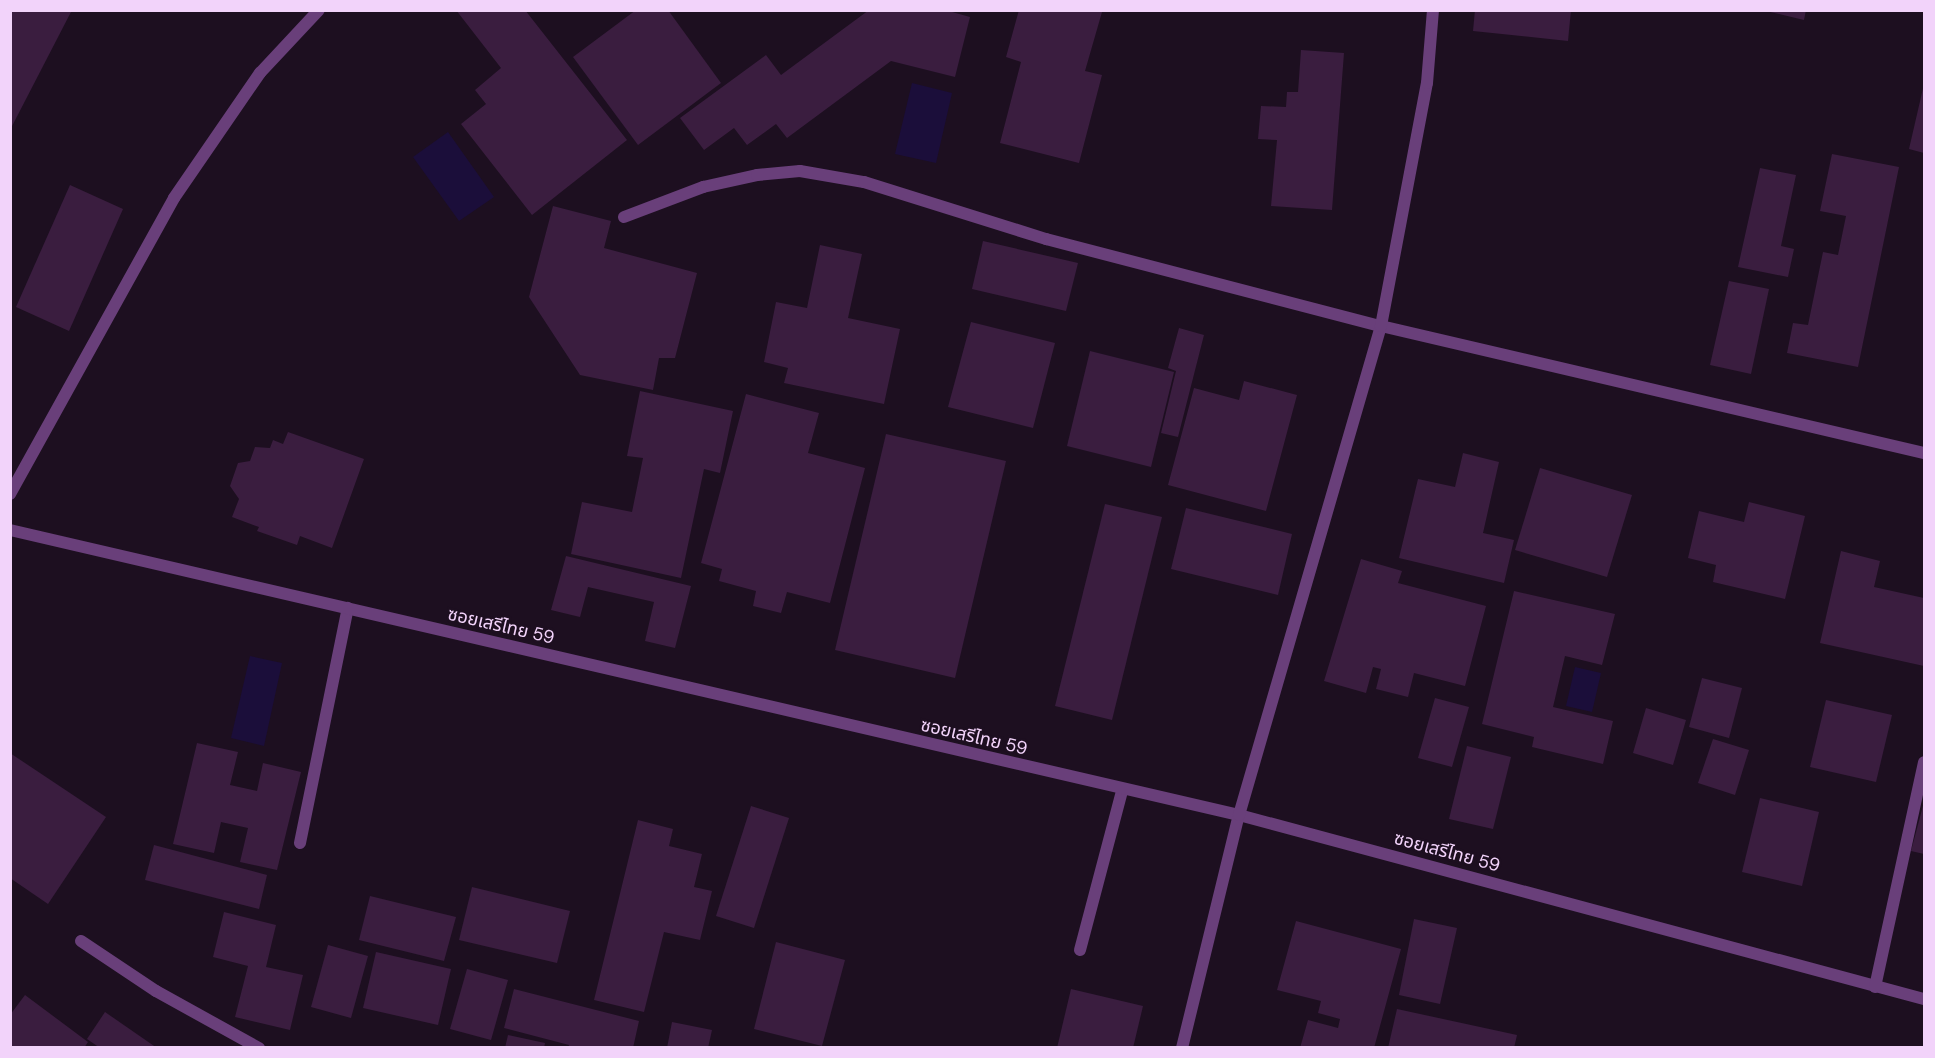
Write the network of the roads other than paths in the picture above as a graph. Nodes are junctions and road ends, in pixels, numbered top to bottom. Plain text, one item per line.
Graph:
1 (319, 10) edge
2 (1433, 10) edge
3 (624, 217) dead end
4 (1381, 326) junction
5 (1924, 453) edge
6 (10, 494) edge
7 (10, 530) edge
8 (348, 608) junction
9 (1924, 762) edge
10 (1122, 790) junction
11 (1239, 815) junction
12 (300, 843) dead end
13 (81, 941) dead end
14 (1080, 950) dead end
15 (1875, 987) junction
16 (1924, 999) edge
17 (259, 1047) edge
18 (1182, 1047) edge

1 - 6 street
2 - 4 street
3 - 4 street
4 - 5 street
4 - 11 street
7 - 8 street, ซอยเสรีไทย 59
8 - 10 street, ซอยเสรีไทย 59
8 - 12 street
9 - 15 street
10 - 11 street, ซอยเสรีไทย 59
10 - 14 street
11 - 15 street, ซอยเสรีไทย 59
11 - 18 street
13 - 17 street
15 - 16 street, ซอยเสรีไทย 59

